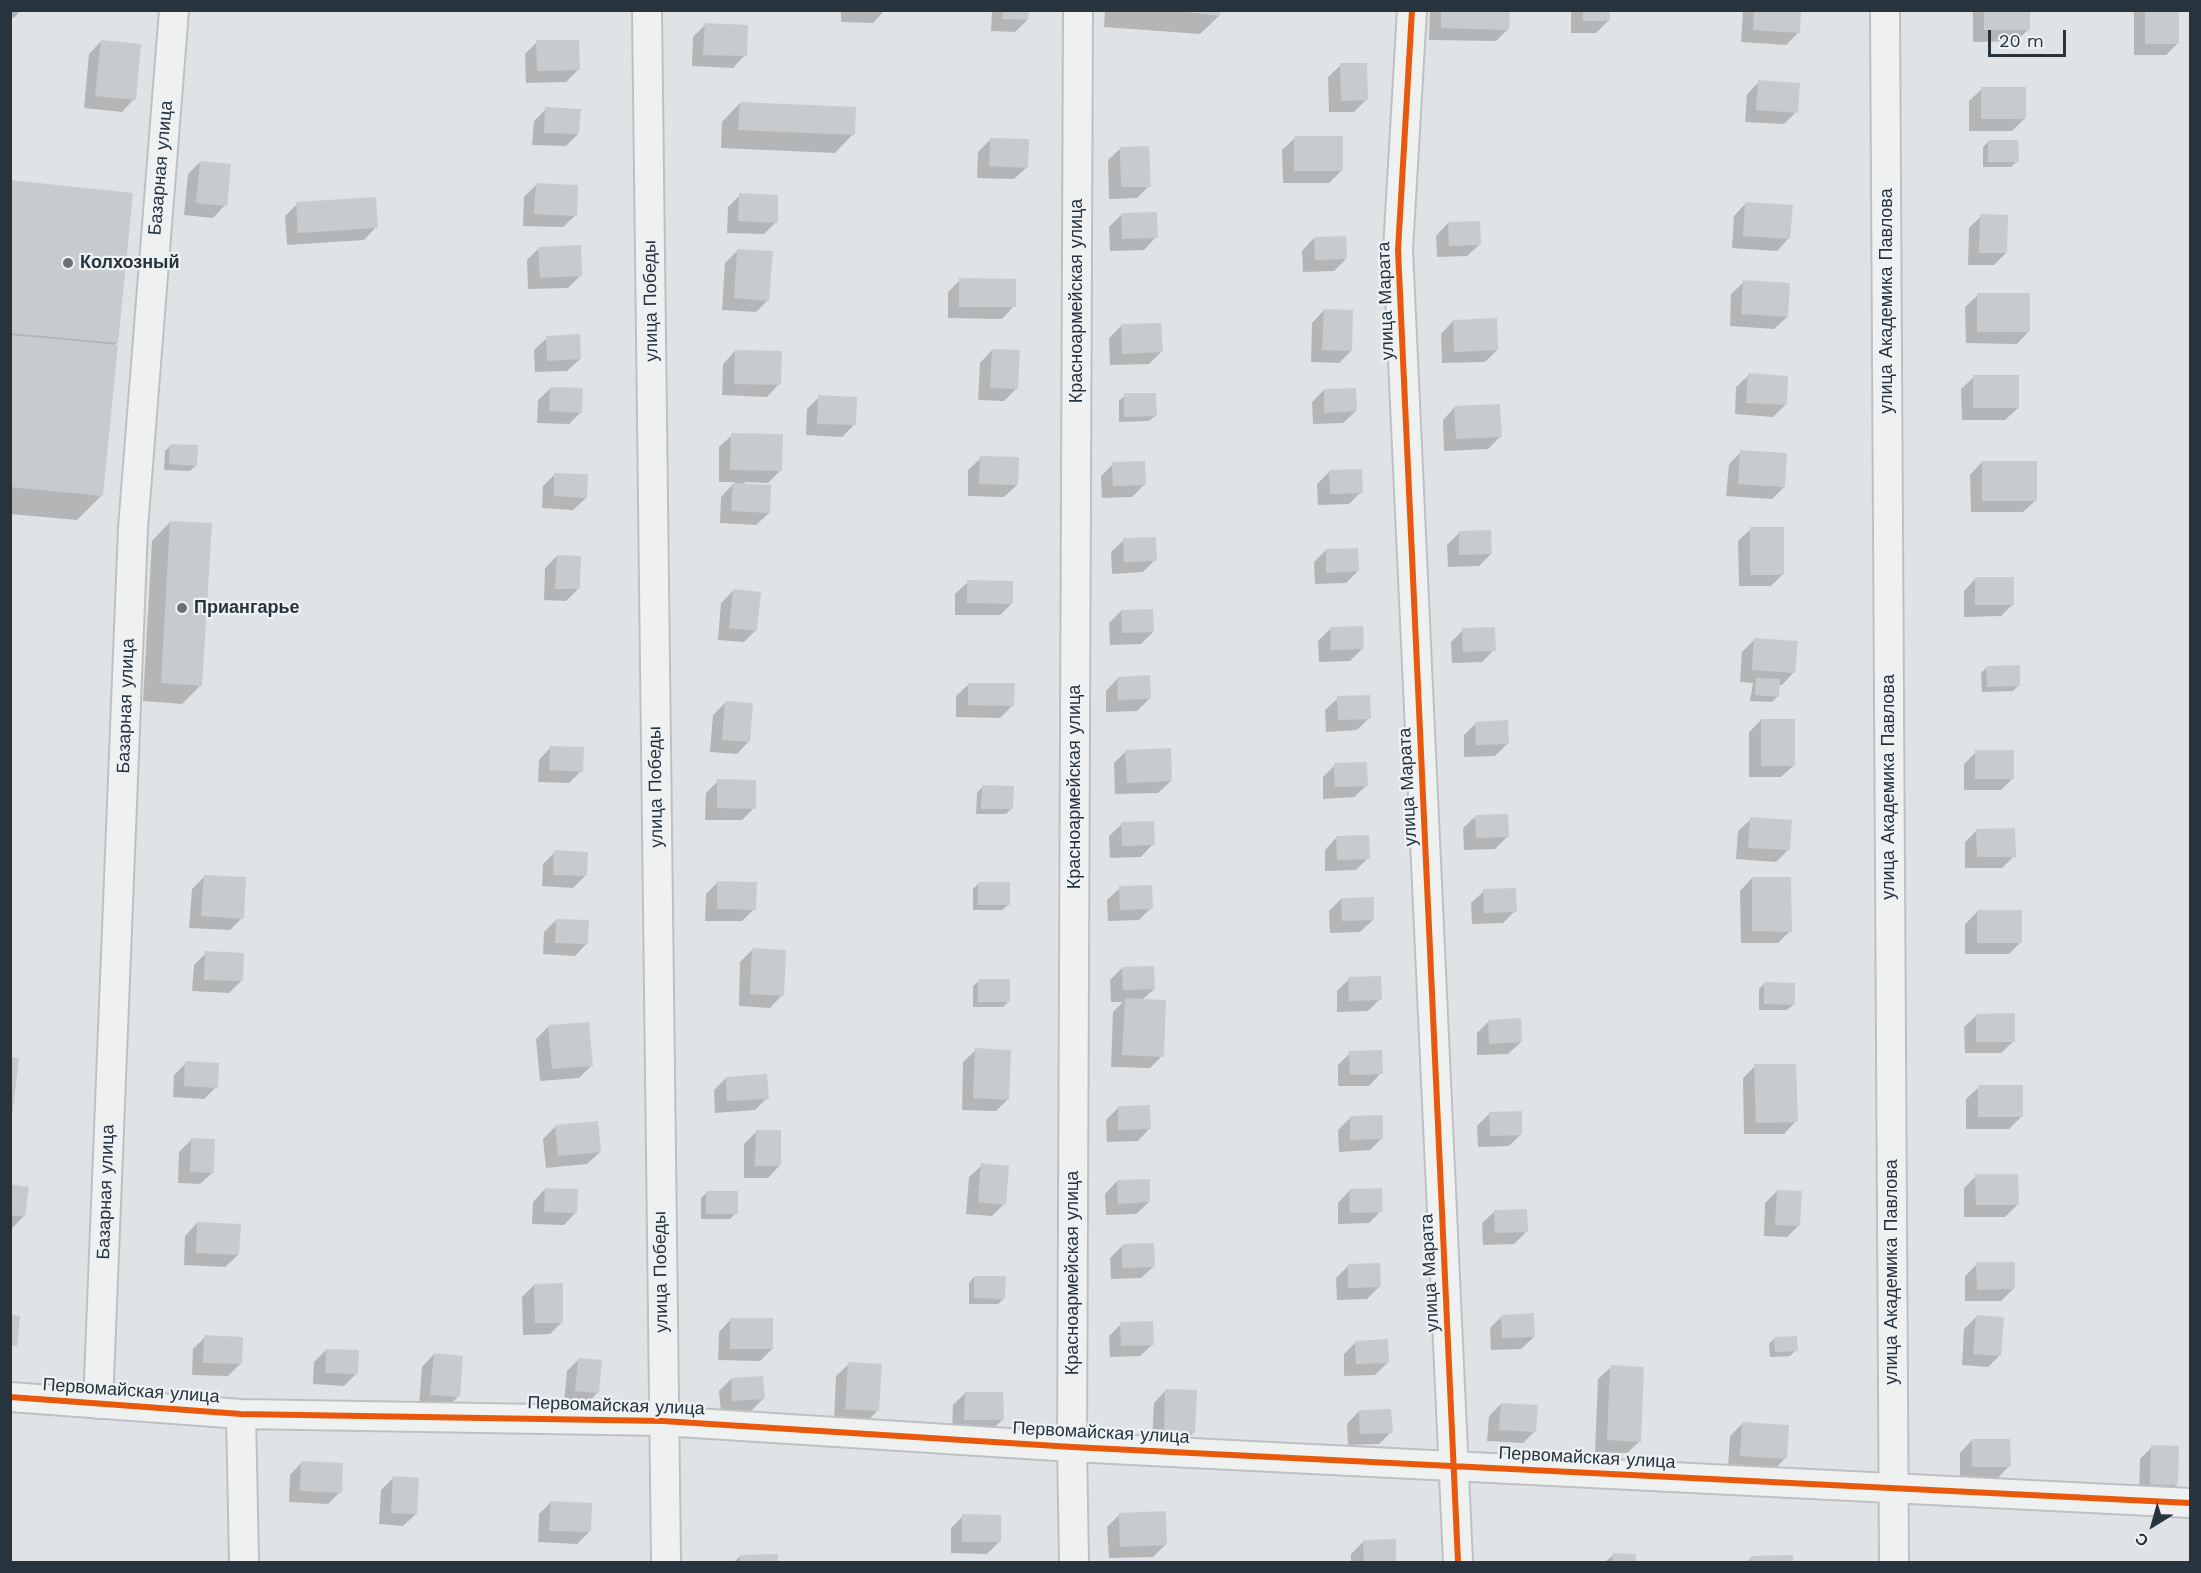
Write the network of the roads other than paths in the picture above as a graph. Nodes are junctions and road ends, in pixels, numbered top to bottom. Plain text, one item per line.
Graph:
1 (174, 10) edge
2 (647, 10) edge
3 (1078, 10) edge
4 (1412, 10) edge
5 (1885, 10) edge
6 (10, 1397) edge
7 (98, 1404) junction
8 (241, 1414) junction
9 (663, 1421) junction
10 (1072, 1447) junction
11 (1454, 1466) junction
12 (1893, 1488) junction
13 (2190, 1503) edge
14 (244, 1563) edge
15 (666, 1563) edge
16 (1074, 1563) edge
17 (1458, 1563) edge
18 (1894, 1563) edge

1 - 7 street, Базарная улица
2 - 9 street, улица Победы
3 - 10 street, Красноармейская улица
4 - 11 street, улица Марата
5 - 12 street, улица Академика Павлова
6 - 7 street, Первомайская улица
7 - 8 street, Первомайская улица
8 - 9 street, Первомайская улица
8 - 14 street
9 - 10 street, Первомайская улица
9 - 15 street, улица Победы
10 - 11 street, Первомайская улица
10 - 16 street, Красноармейская улица
11 - 12 street, Первомайская улица
11 - 17 street, улица Марата
12 - 13 street, Первомайская улица
12 - 18 street, улица Академика Павлова

